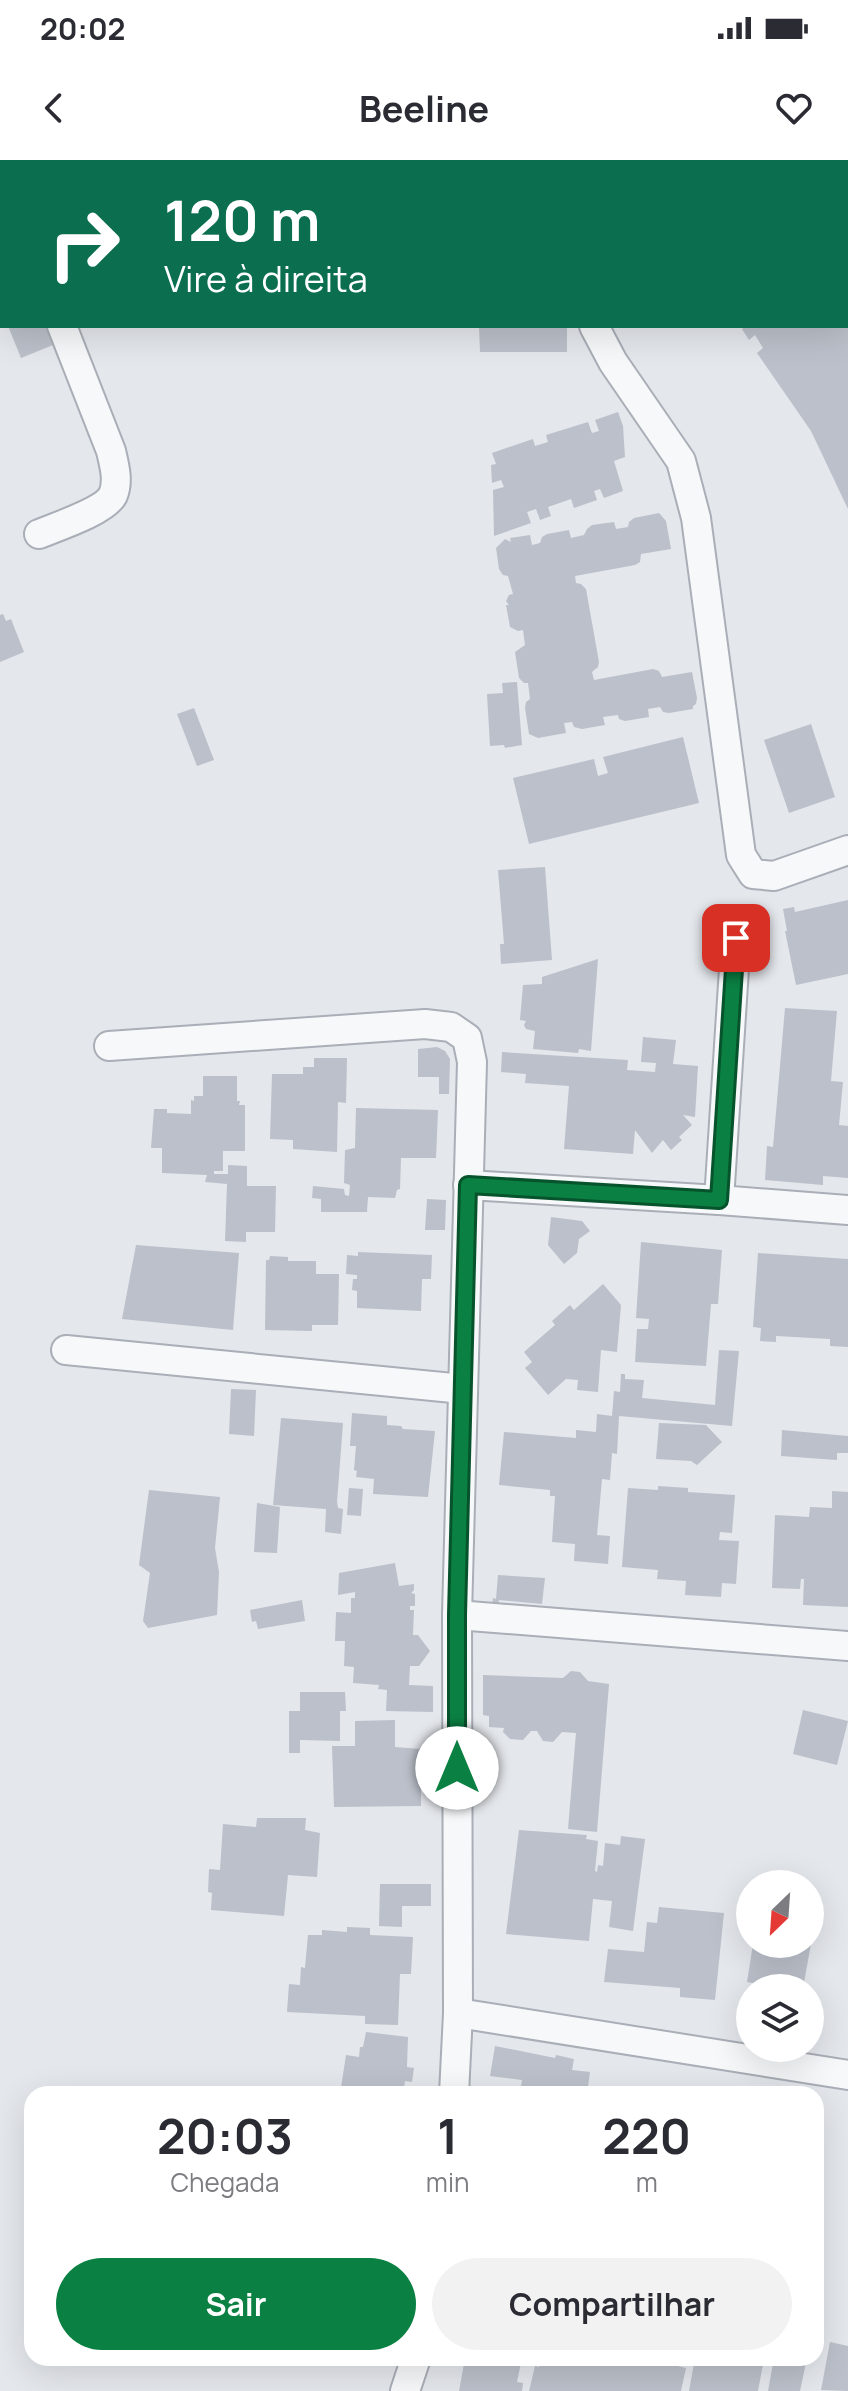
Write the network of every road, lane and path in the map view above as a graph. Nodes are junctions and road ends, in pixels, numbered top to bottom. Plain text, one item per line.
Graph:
1 (63, 328) edge
2 (595, 328) edge
3 (39, 534) dead end
4 (848, 850) edge
5 (736, 938) dead end
6 (109, 1046) dead end
7 (468, 1185) junction
8 (719, 1200) junction
9 (848, 1210) edge
10 (66, 1350) dead end
11 (463, 1389) junction
12 (457, 1615) junction
13 (848, 1646) edge
14 (458, 2013) junction
15 (848, 2075) edge
16 (454, 2086) edge
17 (413, 2366) edge
18 (405, 2391) edge

1 - 3 street
2 - 4 street
5 - 8 street
6 - 7 street
7 - 8 street
7 - 11 street
8 - 9 street
10 - 11 street
11 - 12 street
12 - 13 street
12 - 14 street
14 - 15 street
14 - 16 street
17 - 18 street

